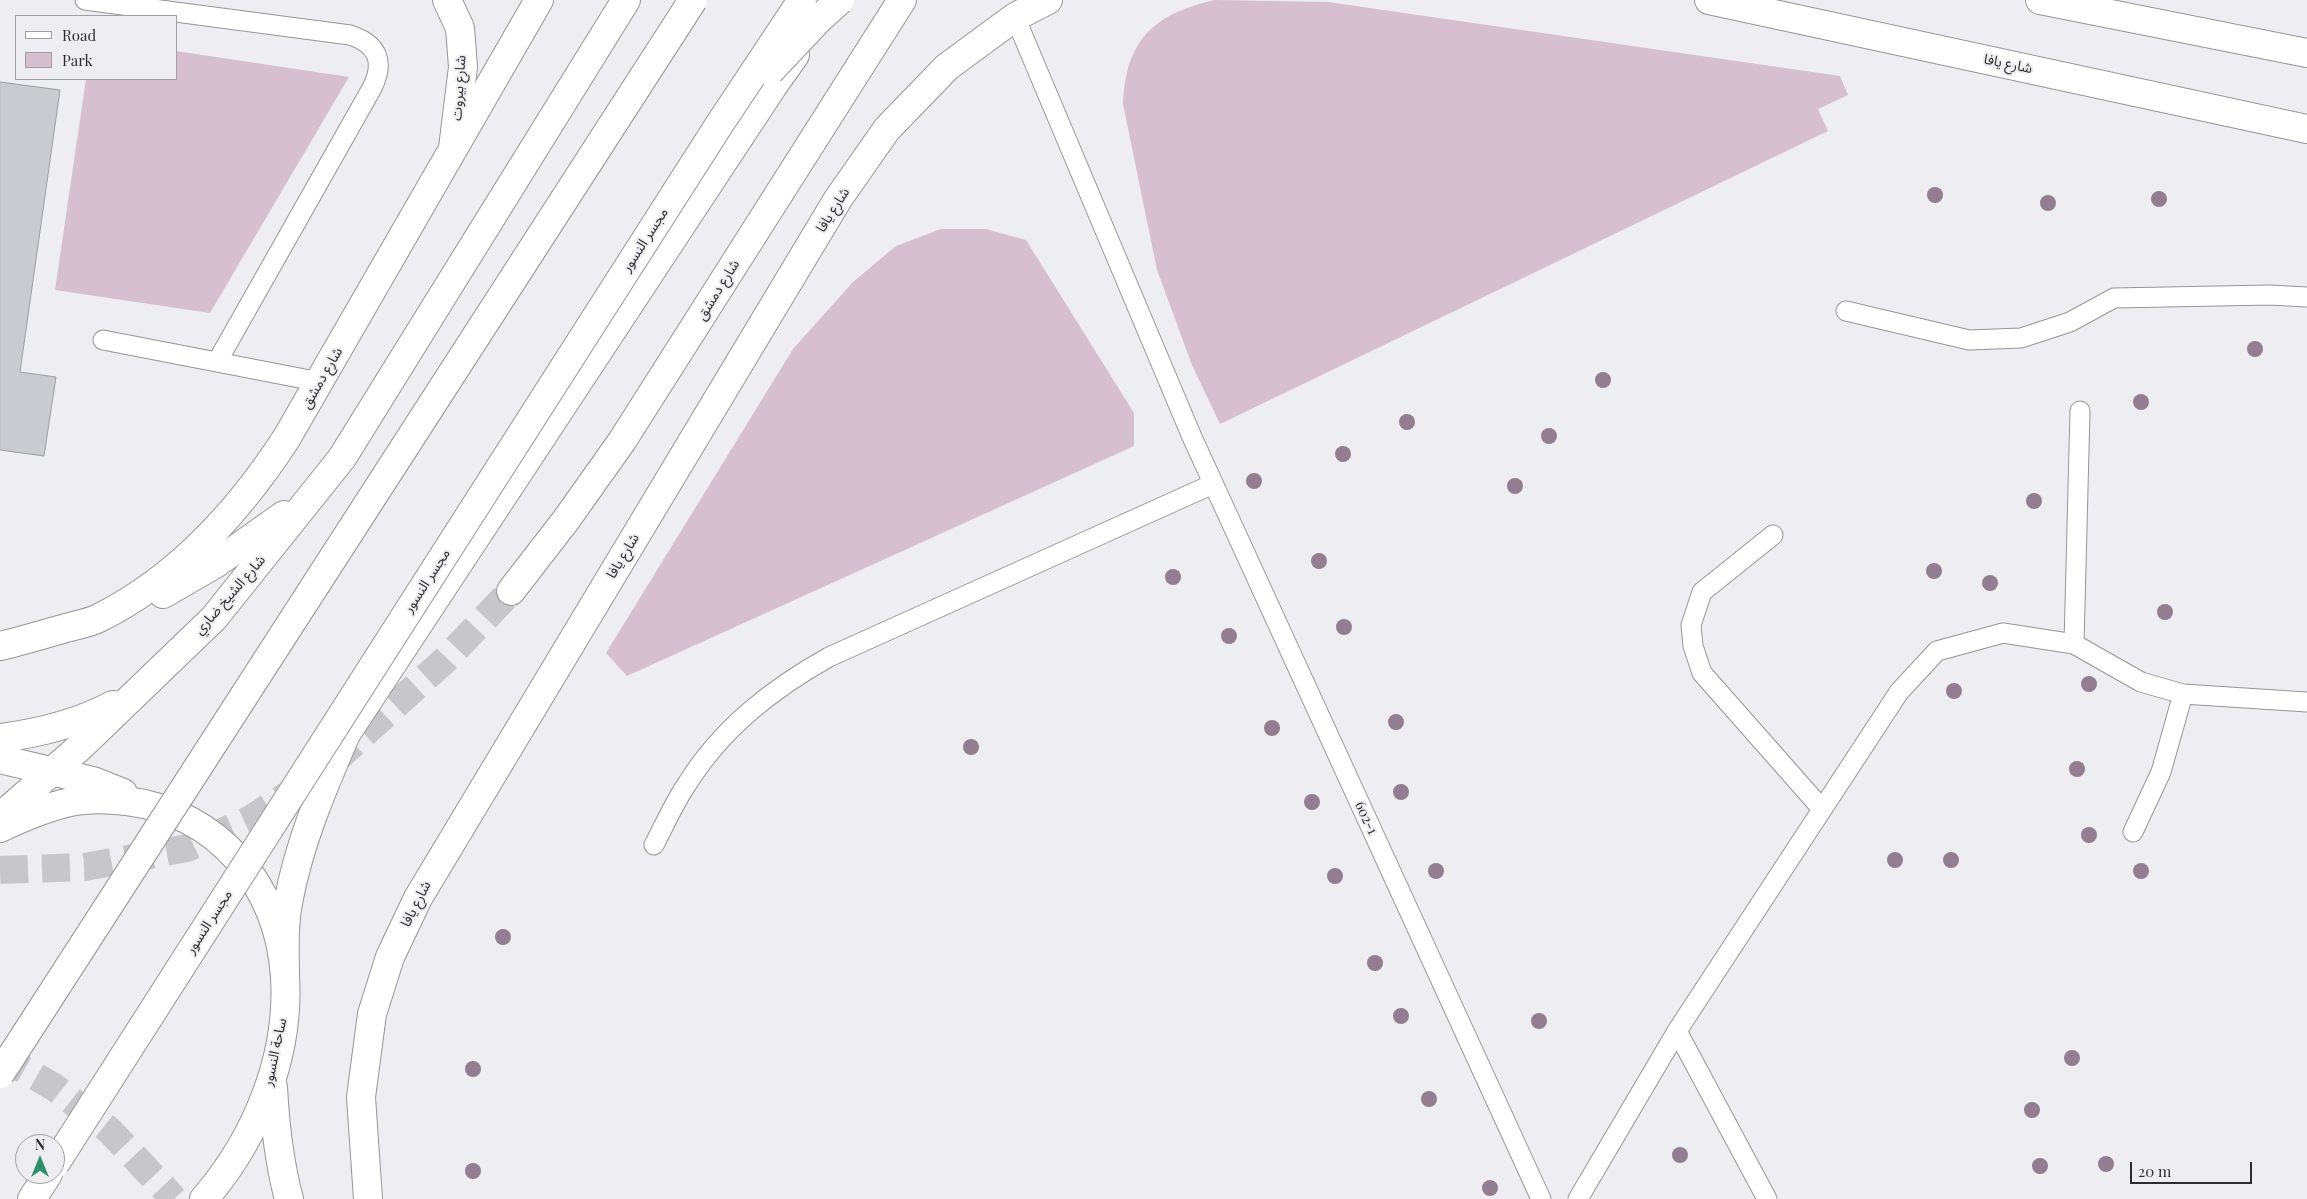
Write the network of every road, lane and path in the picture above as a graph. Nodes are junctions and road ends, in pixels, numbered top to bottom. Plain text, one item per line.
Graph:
1 (85, 0) edge
2 (447, 0) edge
3 (539, 0) edge
4 (626, 0) edge
5 (693, 0) edge
6 (802, 0) edge
7 (836, 0) edge
8 (840, 0) edge
9 (1048, 0) edge
10 (1709, 0) edge
11 (2040, 0) edge
12 (902, 2) edge
13 (1015, 17) junction
14 (2307, 53) edge
15 (719, 125) junction
16 (2307, 129) edge
17 (453, 148) junction
18 (2307, 297) edge
19 (1846, 311) dead end
20 (103, 340) dead end
21 (217, 362) junction
22 (320, 382) junction
23 (2080, 411) dead end
24 (286, 439) junction
25 (342, 458) junction
26 (1213, 484) junction
27 (1773, 535) dead end
28 (245, 544) junction
29 (511, 591) tunnel mouth
30 (98, 618) junction
31 (2074, 644) junction
32 (0, 646) edge
33 (185, 646) junction
34 (160, 670) junction
35 (2182, 694) junction
36 (2307, 702) edge
37 (0, 738) edge
38 (0, 758) edge
39 (54, 770) junction
40 (1822, 809) junction
41 (176, 813) junction
42 (0, 817) edge
43 (0, 828) edge
44 (2133, 832) dead end
45 (654, 845) dead end
46 (285, 976) junction
47 (1677, 1031) junction
48 (0, 1074) edge
49 (273, 1077) junction
50 (65, 1148) edge
51 (42, 1184) edge
52 (32, 1199) edge
53 (204, 1199) edge
54 (289, 1199) edge
55 (368, 1199) edge
56 (1541, 1199) edge
57 (1578, 1199) edge
58 (1767, 1199) edge

1 - 21 lane
2 - 17 main road, شارع بيروت
3 - 17 main road, شارع دمشق
4 - 25 main road, شارع الشيخ ضاري
5 - 48 main road, bridge
6 - 15 main road, مجسر النسور, bridge
7 - 46 main road
8 - 15 main road, bridge
9 - 13 main road, شارع يافا
10 - 16 main road, شارع يافا
11 - 14 main road
12 - 29 main road, شارع دمشق
13 - 26 lane, 602-1
13 - 55 main road, شارع يافا
15 - 50 main road, مجسر النسور, bridge
17 - 22 main road, شارع دمشق
18 - 19 lane
20 - 21 lane
21 - 22 lane
22 - 24 main road, شارع دمشق
23 - 31 lane
24 - 28 main road
24 - 30 main road, شارع دمشق
25 - 28 main road
25 - 33 main road, شارع الشيخ ضاري
26 - 45 lane
26 - 56 lane, 602-1
27 - 40 lane
28 - 30 main road
28 - 33 main road
30 - 32 main road, شارع دمشق
31 - 35 lane
31 - 40 lane
33 - 34 main road, شارع الشيخ ضاري
34 - 37 main road
34 - 39 main road, شارع الشيخ ضاري
35 - 36 lane
35 - 44 lane
38 - 39 main road
39 - 41 main road
39 - 42 main road, شارع الشيخ ضاري
40 - 47 lane
41 - 43 main road, ساحة النسور
41 - 46 main road, ساحة النسور
46 - 49 main road, ساحة النسور
47 - 57 lane
47 - 58 lane
49 - 53 main road, ساحة النسور
49 - 54 main road
51 - 52 main road

